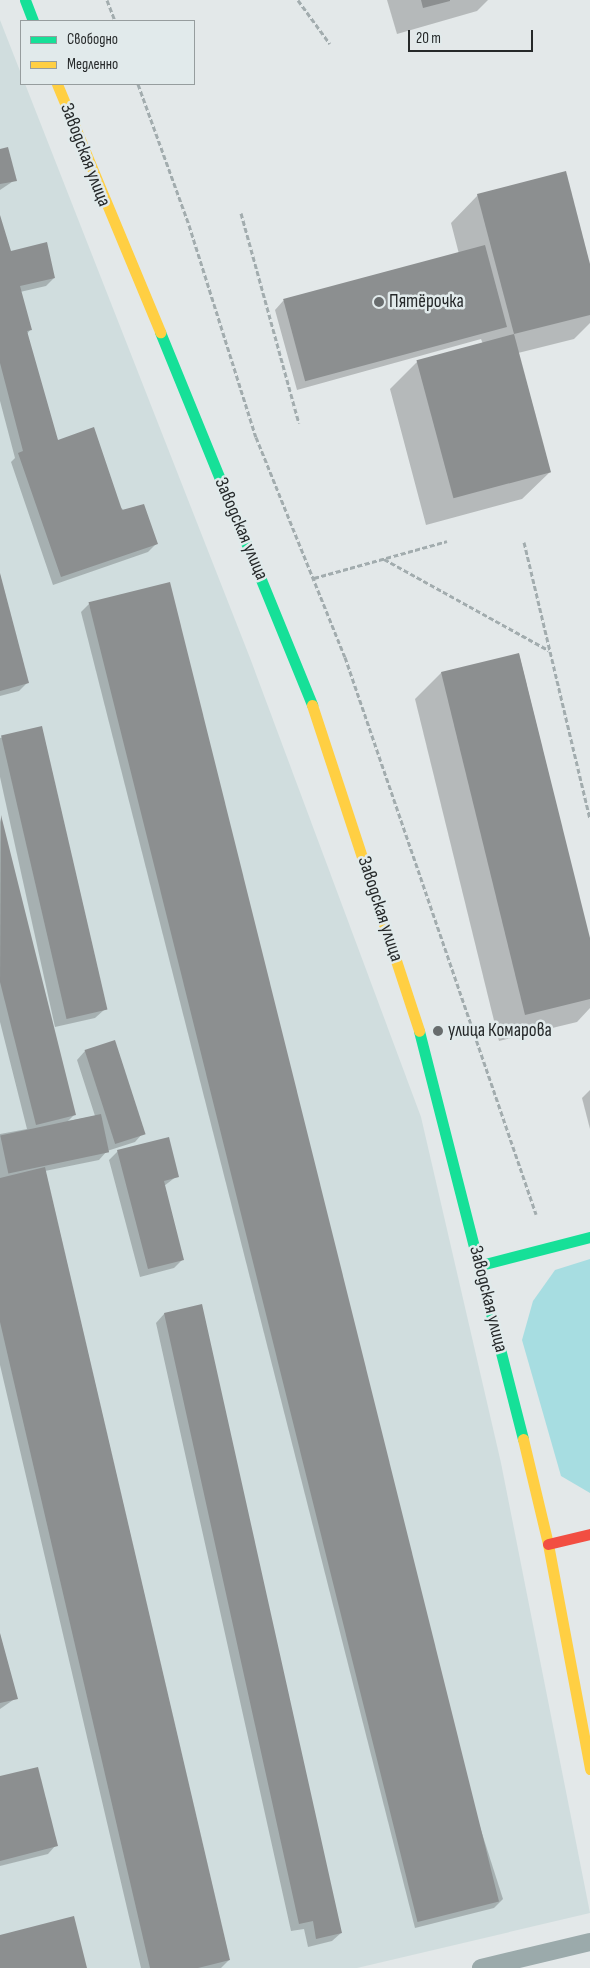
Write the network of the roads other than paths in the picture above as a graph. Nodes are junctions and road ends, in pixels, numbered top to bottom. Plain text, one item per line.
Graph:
1 (25, 0) edge
2 (33, 20) edge
3 (57, 85) edge
4 (590, 1237) edge
5 (481, 1265) junction
6 (590, 1534) edge
7 (548, 1544) junction
8 (590, 1770) edge
9 (590, 1942) edge
10 (481, 1968) edge

1 - 2 street
3 - 5 street, Заводская улица
4 - 5 street
5 - 7 street, Заводская улица
6 - 7 street
7 - 8 street, Заводская улица
9 - 10 lane

